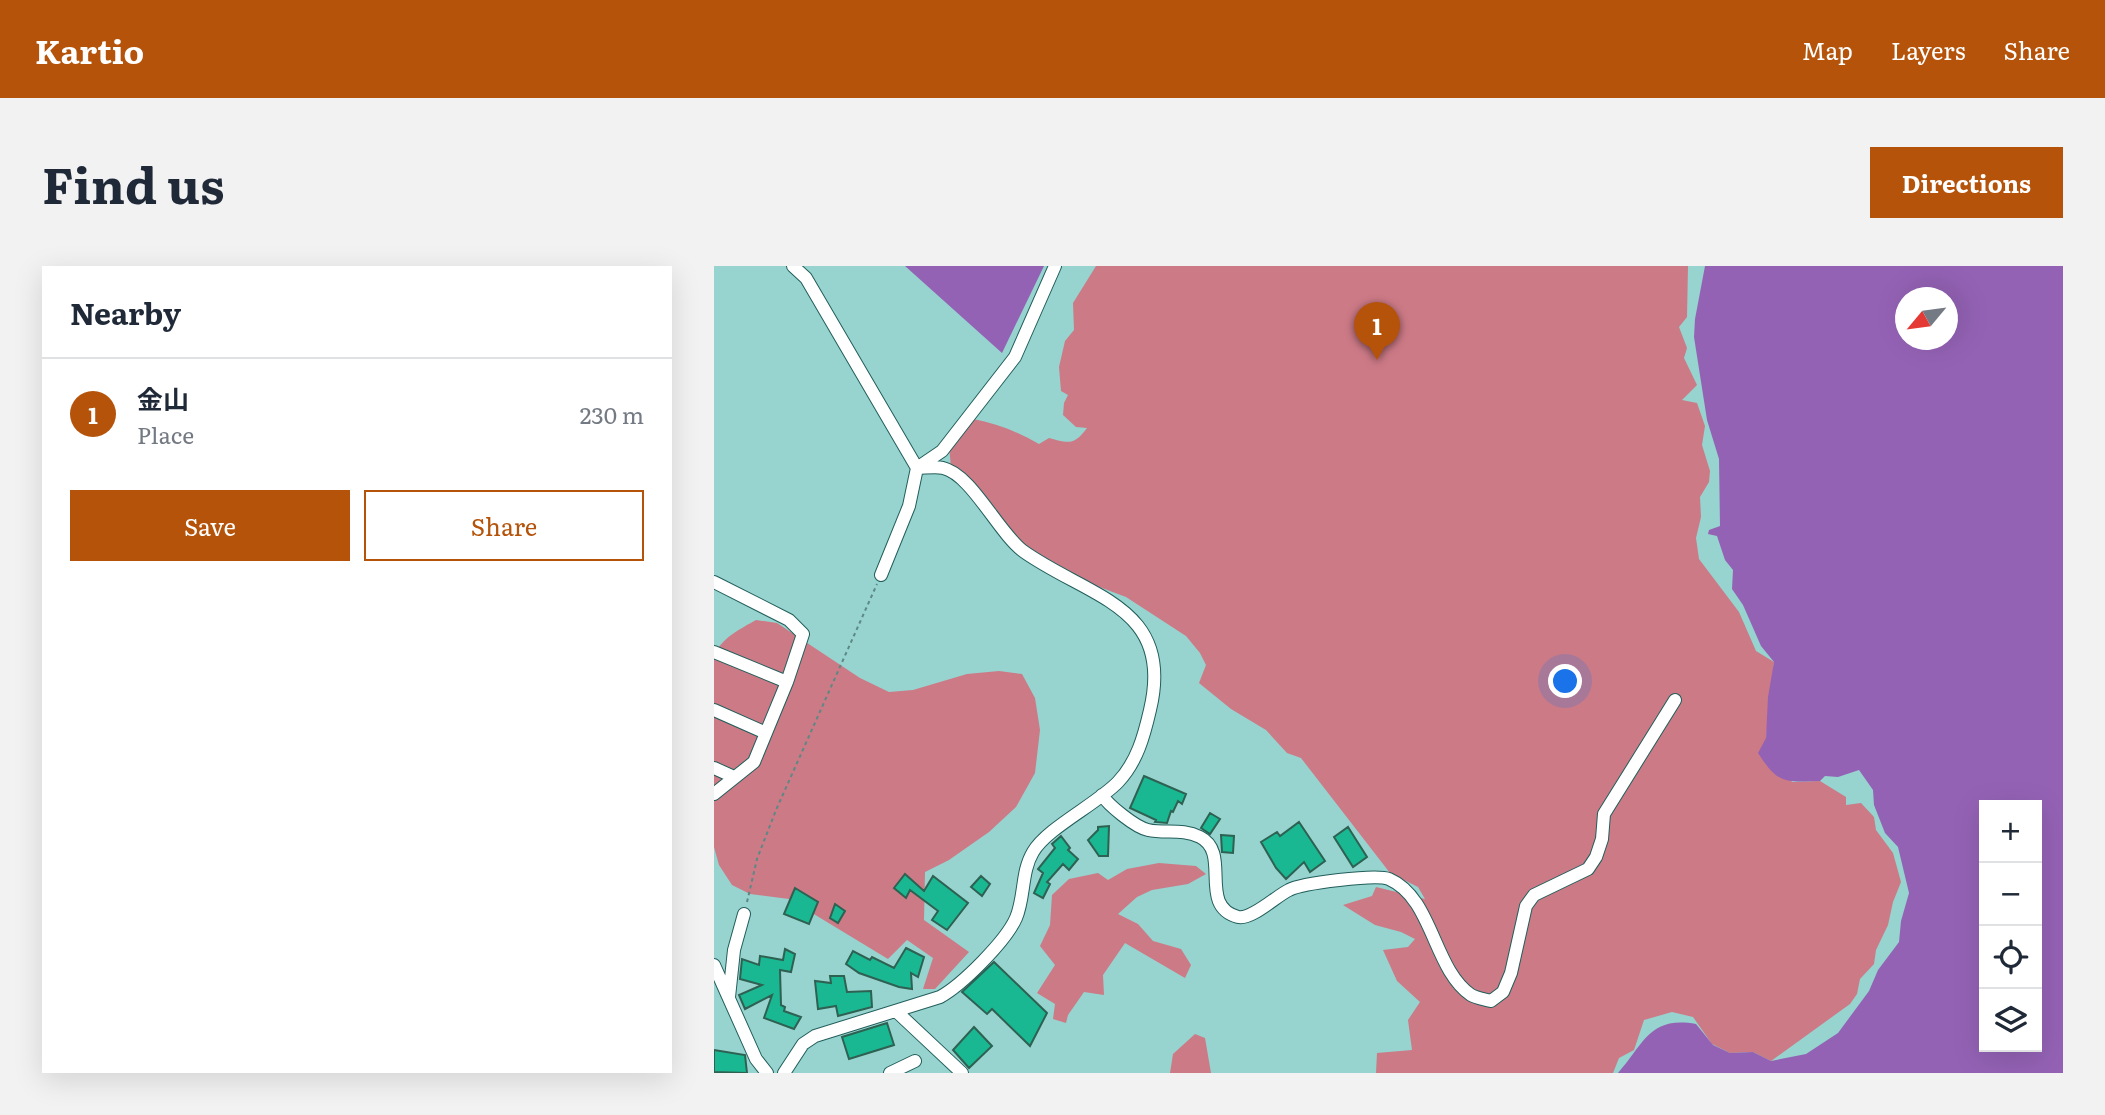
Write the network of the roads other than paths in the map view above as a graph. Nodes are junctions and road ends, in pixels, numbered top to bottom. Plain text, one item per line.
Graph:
1 (793, 266) edge
2 (1055, 266) edge
3 (917, 468) junction
4 (881, 575) road end
5 (714, 582) edge
6 (714, 652) edge
7 (787, 682) junction
8 (1675, 700) dead end
9 (714, 710) edge
10 (766, 733) junction
11 (714, 768) edge
12 (734, 777) junction
13 (714, 794) edge
14 (1102, 795) junction
15 (744, 914) road end
16 (714, 965) edge
17 (729, 998) junction
18 (897, 1012) junction
19 (915, 1061) dead end
20 (767, 1073) edge
21 (784, 1073) edge
22 (890, 1073) edge
23 (962, 1073) edge

1 - 3 street
2 - 3 street
3 - 4 street
3 - 14 street
5 - 7 street
6 - 7 street
7 - 10 street
8 - 14 street
9 - 10 street
10 - 12 street
11 - 12 street
12 - 13 street
14 - 18 street
15 - 17 street
16 - 17 street
17 - 20 street
18 - 21 street
18 - 23 street
19 - 22 street

